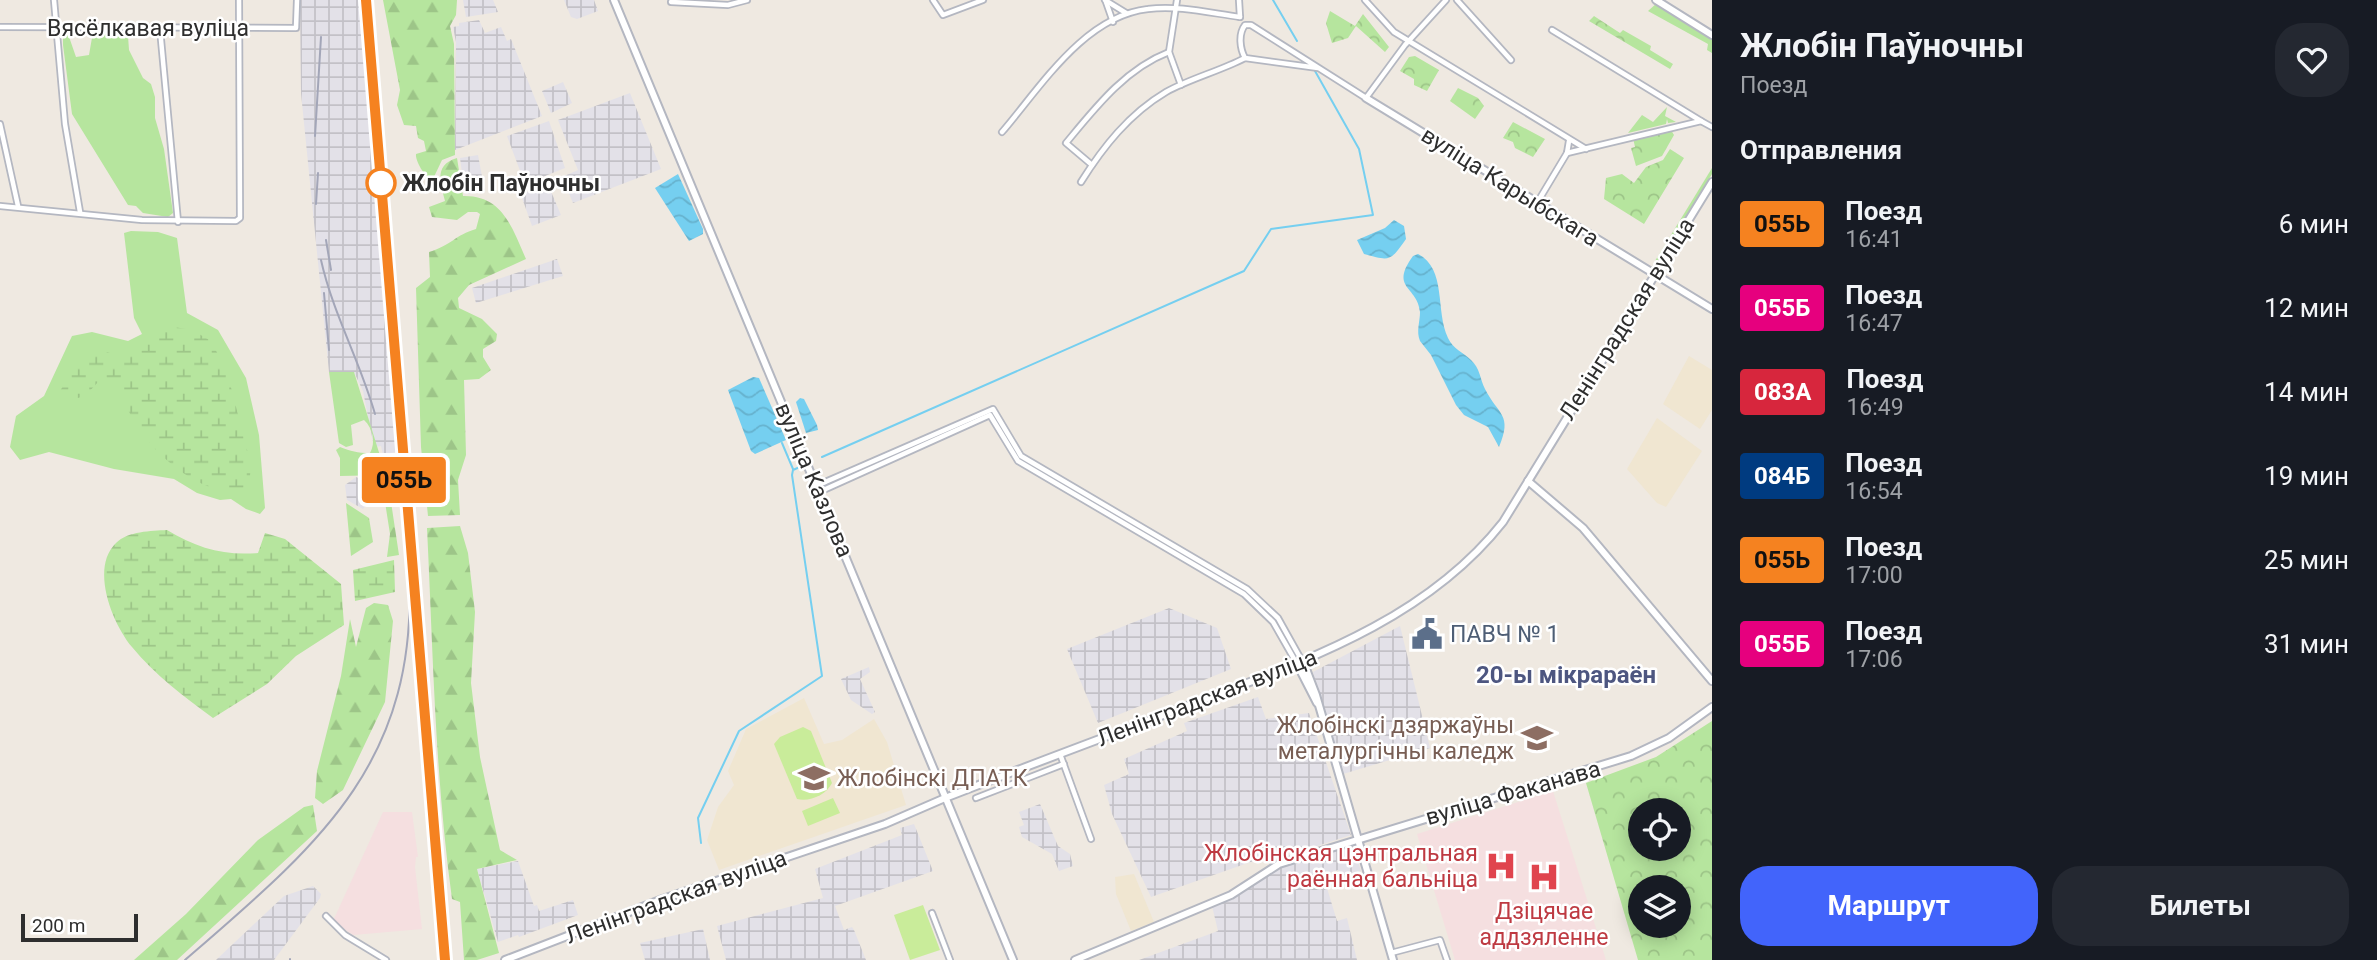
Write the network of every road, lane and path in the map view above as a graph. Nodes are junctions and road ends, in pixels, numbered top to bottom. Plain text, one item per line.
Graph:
1 (54, 0) edge
2 (239, 0) edge
3 (297, 0) edge
4 (614, 0) edge
5 (747, 0) edge
6 (933, 0) edge
7 (983, 0) edge
8 (1177, 0) edge
9 (1239, 0) edge
10 (1365, 0) edge
11 (1446, 0) edge
12 (1457, 0) edge
13 (1656, 0) edge
14 (1105, 1) edge
15 (671, 2) dead end
16 (726, 2) edge
17 (1176, 9) junction
18 (1126, 13) junction
19 (1240, 17) junction
20 (1113, 22) junction
21 (1248, 24) junction
22 (0, 27) edge
23 (54, 27) junction
24 (239, 28) junction
25 (160, 29) junction
26 (1552, 30) dead end
27 (1712, 35) edge
28 (1409, 41) junction
29 (1169, 52) junction
30 (1245, 58) junction
31 (1511, 61) dead end
32 (1318, 68) junction
33 (1181, 85) junction
34 (1366, 98) junction
35 (1681, 110) junction
36 (1701, 121) junction
37 (0, 124) edge
38 (1682, 126) junction
39 (1712, 127) edge
40 (1002, 132) dead end
41 (1573, 145) junction
42 (1586, 149) junction
43 (1575, 152) junction
44 (1567, 153) junction
45 (1092, 164) junction
46 (1081, 182) dead end
47 (1712, 182) edge
48 (1536, 203) junction
49 (0, 206) edge
50 (18, 206) junction
51 (80, 212) junction
52 (178, 222) junction
53 (1655, 274) junction
54 (1712, 309) edge
55 (1528, 481) junction
56 (818, 489) junction
57 (1300, 663) junction
58 (1712, 681) edge
59 (1712, 707) edge
60 (1060, 754) junction
61 (1064, 764) junction
62 (945, 798) junction
63 (976, 798) dead end
64 (1358, 838) junction
65 (1091, 839) dead end
66 (932, 914) dead end
67 (326, 916) dead end
68 (1392, 956) edge
69 (386, 960) edge
70 (505, 960) edge
71 (950, 960) edge
72 (1013, 960) edge
73 (1075, 960) edge
74 (1447, 960) edge

1 - 23 street
2 - 24 street
3 - 24 street, Вясёлкавая вуліца
4 - 56 main road, вуліца Казлова
5 - 16 street
6 - 7 street
8 - 17 street
9 - 19 street
10 - 28 street
11 - 28 street
12 - 31 street
13 - 27 main road
14 - 18 street
14 - 20 street
15 - 16 street
17 - 18 street
17 - 19 street
17 - 29 street
18 - 20 street
19 - 21 street
20 - 40 street
21 - 30 street
21 - 32 street
22 - 23 street, Вясёлкавая вуліца
23 - 25 street, Вясёлкавая вуліца
23 - 51 street
24 - 25 street, Вясёлкавая вуліца
24 - 52 street
25 - 52 street
26 - 35 street
28 - 34 street
28 - 41 street
29 - 33 street
29 - 45 street
30 - 32 street
30 - 33 street
32 - 34 street
33 - 45 street
34 - 48 main road, вуліца Карыбскага
35 - 36 street
35 - 38 street
36 - 38 street
36 - 39 street
37 - 50 street
38 - 42 street
41 - 42 street
41 - 43 street
41 - 44 street
42 - 43 street
43 - 44 street
44 - 48 street
45 - 46 street
47 - 53 main road, Ленінградская вуліца
48 - 53 main road, вуліца Карыбскага
49 - 50 street
50 - 51 street
51 - 52 street
53 - 54 main road, вуліца Карыбскага
53 - 55 main road, Ленінградская вуліца
55 - 57 main road, Ленінградская вуліца
55 - 58 main road
56 - 57 street
56 - 62 main road, вуліца Казлова
57 - 60 main road, Ленінградская вуліца
57 - 64 main road
59 - 64 main road, вуліца Факанава
60 - 61 street
60 - 62 main road, Ленінградская вуліца
61 - 63 street
61 - 65 street
62 - 70 main road, Ленінградская вуліца
62 - 72 main road, вуліца Казлова
64 - 68 main road
64 - 73 main road, вуліца Факанава
66 - 71 street
67 - 69 street
68 - 74 street

